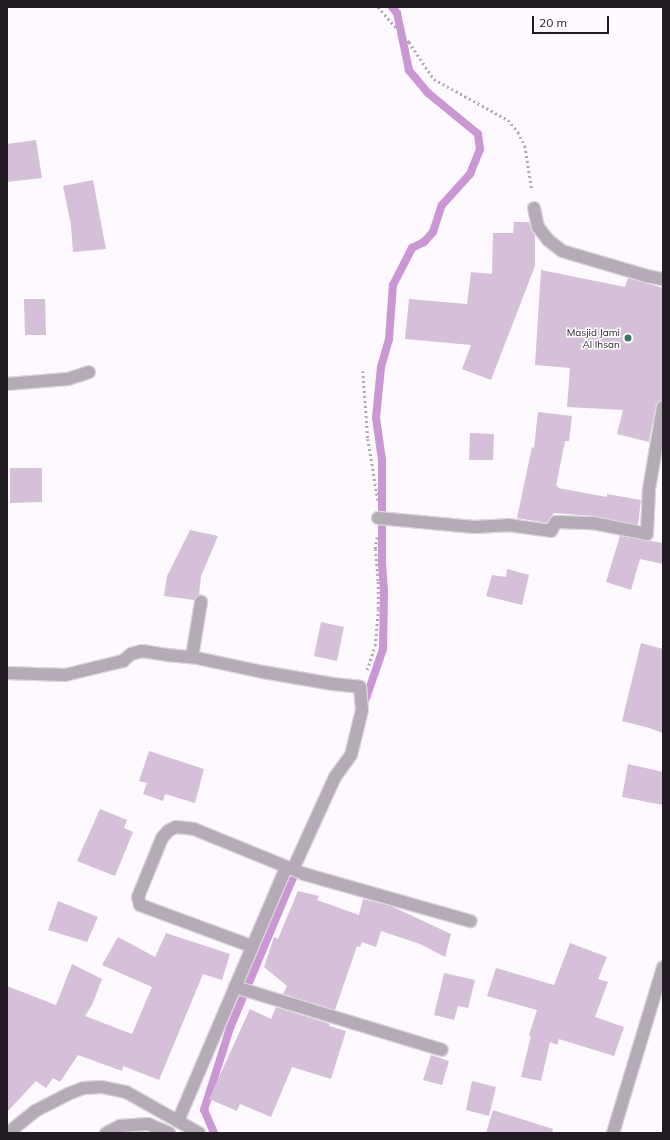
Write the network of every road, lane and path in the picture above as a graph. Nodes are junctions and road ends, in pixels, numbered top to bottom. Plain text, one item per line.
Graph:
1 (378, 7) edge
2 (534, 208) joint
3 (663, 279) edge
4 (89, 372) dead end
5 (7, 384) edge
6 (663, 407) edge
7 (378, 518) dead end
8 (201, 602) dead end
9 (192, 657) junction
10 (7, 674) edge
11 (290, 868) junction
12 (470, 922) dead end
13 (252, 946) junction
14 (663, 967) edge
15 (235, 987) junction
16 (442, 1050) dead end
17 (178, 1121) junction
18 (8, 1133) edge
19 (106, 1133) edge
20 (169, 1133) edge
21 (200, 1133) edge
22 (613, 1133) edge

1 - 2 path
2 - 3 street
4 - 5 street
6 - 7 street
8 - 9 street
9 - 10 street
9 - 11 street
11 - 12 street
11 - 13 street
11 - 13 street
13 - 15 street
14 - 22 street
15 - 16 street
15 - 17 street
17 - 18 street
17 - 21 street
19 - 20 street

